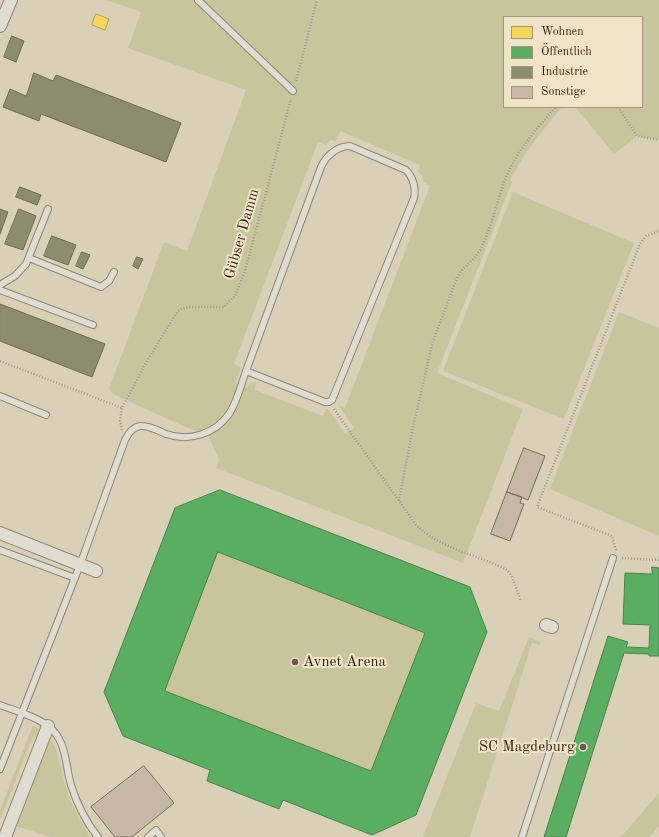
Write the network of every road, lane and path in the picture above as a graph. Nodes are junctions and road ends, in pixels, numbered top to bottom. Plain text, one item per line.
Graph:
1 (10, 0) edge
2 (198, 0) edge
3 (317, 0) edge
4 (0, 26) edge
5 (293, 91) junction
6 (555, 108) edge
7 (619, 108) edge
8 (659, 140) edge
9 (48, 209) dead end
10 (659, 230) edge
11 (29, 258) junction
12 (114, 272) dead end
13 (0, 285) edge
14 (0, 290) edge
15 (93, 325) dead end
16 (0, 361) edge
17 (246, 371) junction
18 (0, 396) edge
19 (329, 402) junction
20 (122, 408) junction
21 (46, 415) dead end
22 (125, 440) junction
23 (399, 501) junction
24 (0, 533) edge
25 (0, 550) edge
26 (613, 558) junction
27 (659, 560) edge
28 (80, 564) junction
29 (96, 571) dead end
30 (75, 578) junction
31 (521, 602) dead end
32 (0, 705) edge
33 (22, 714) junction
34 (48, 726) junction
35 (0, 769) edge
36 (5, 837) edge
37 (98, 837) edge
38 (148, 837) edge
39 (161, 837) edge
40 (522, 837) edge

1 - 4 street
2 - 5 lane
3 - 5 path, Gübser Damm
5 - 20 path, Gübser Damm
6 - 23 path
7 - 8 path
9 - 11 lane
10 - 26 path
11 - 12 lane
11 - 13 lane
14 - 15 lane
16 - 20 path
17 - 19 lane
17 - 19 lane
17 - 22 lane
18 - 21 lane
19 - 23 path
20 - 22 path
22 - 28 lane
23 - 31 path
24 - 28 street
25 - 30 lane
26 - 27 path
26 - 40 lane
28 - 29 street
28 - 30 lane
30 - 33 lane
32 - 33 lane
33 - 34 lane
33 - 35 lane
34 - 36 street
34 - 37 lane
38 - 39 lane

